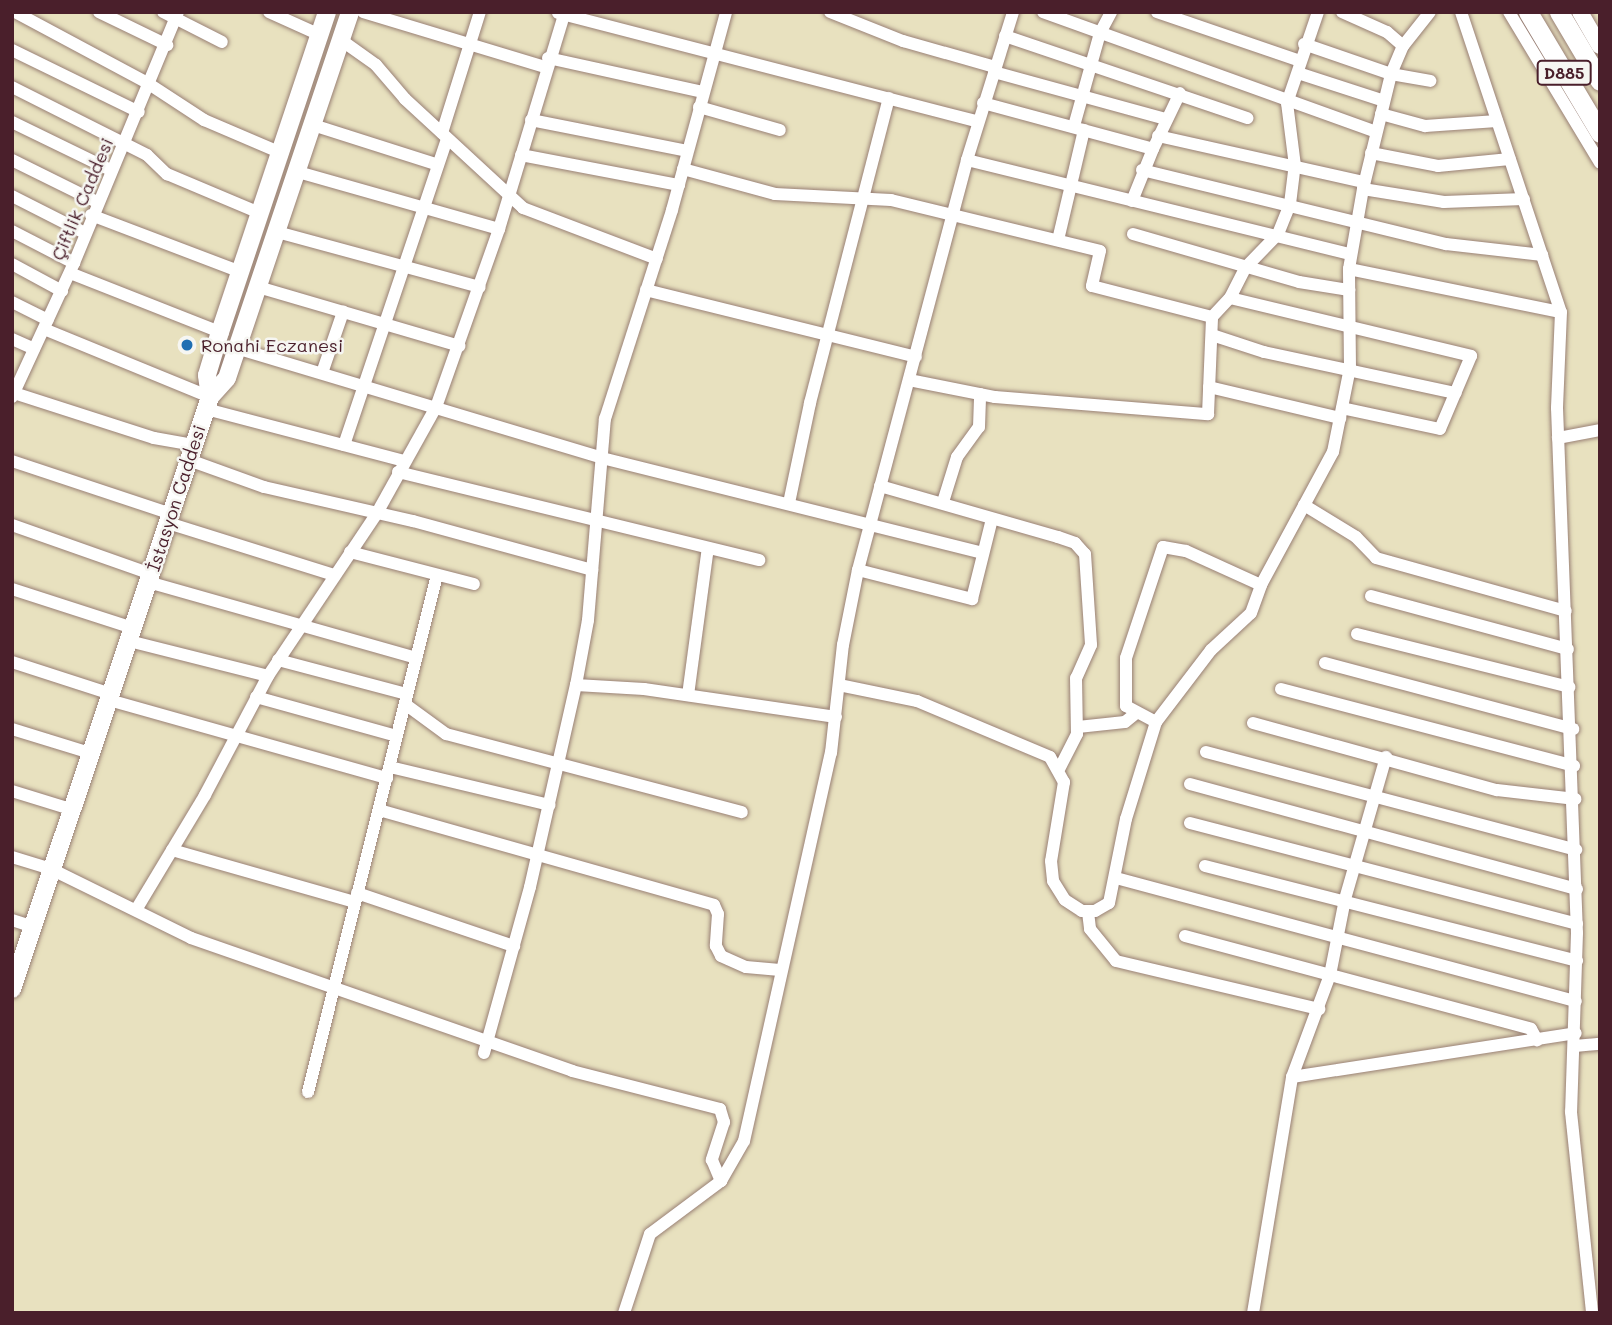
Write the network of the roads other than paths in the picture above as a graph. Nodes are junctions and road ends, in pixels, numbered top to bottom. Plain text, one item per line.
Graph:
1 (15, 12) edge
2 (99, 12) edge
3 (163, 12) edge
4 (268, 12) edge
5 (327, 12) edge
6 (350, 12) edge
7 (363, 12) edge
8 (480, 12) edge
9 (726, 12) edge
10 (830, 12) edge
11 (1013, 12) edge
12 (1042, 12) edge
13 (1111, 12) edge
14 (1157, 12) edge
15 (1318, 12) edge
16 (1342, 12) edge
17 (1461, 12) edge
18 (1509, 12) edge
19 (1528, 12) edge
20 (1559, 12) edge
21 (1580, 12) edge
22 (561, 13) edge
23 (1422, 15) edge
24 (176, 16) edge
25 (1100, 33) junction
26 (320, 35) junction
27 (1005, 36) junction
28 (341, 40) junction
29 (222, 42) dead end
30 (1304, 44) junction
31 (167, 46) junction
32 (470, 46) junction
33 (1403, 46) junction
34 (1600, 46) edge
35 (12, 50) edge
36 (714, 50) junction
37 (546, 63) junction
38 (1091, 66) junction
39 (1299, 67) junction
40 (994, 69) junction
41 (1391, 74) junction
42 (1430, 81) dead end
43 (1600, 81) edge
44 (149, 84) junction
45 (12, 87) edge
46 (702, 92) junction
47 (1180, 93) junction
48 (1081, 94) junction
49 (889, 98) junction
50 (983, 103) junction
51 (1287, 103) junction
52 (699, 107) junction
53 (1382, 108) junction
54 (139, 112) junction
55 (1166, 118) junction
56 (1247, 118) dead end
57 (531, 120) junction
58 (1497, 121) junction
59 (12, 122) edge
60 (978, 122) junction
61 (313, 125) junction
62 (1079, 128) junction
63 (780, 130) dead end
64 (1376, 132) junction
65 (1600, 133) edge
66 (444, 136) junction
67 (1158, 136) junction
68 (125, 142) junction
69 (1153, 149) junction
70 (687, 151) junction
71 (281, 153) junction
72 (1371, 153) junction
73 (521, 155) junction
74 (1510, 159) junction
75 (12, 160) edge
76 (967, 160) junction
77 (1600, 163) edge
78 (438, 165) junction
79 (1295, 166) junction
80 (683, 169) junction
81 (111, 170) junction
82 (1142, 170) junction
83 (298, 172) junction
84 (679, 185) junction
85 (1073, 185) junction
86 (1363, 185) junction
87 (509, 194) junction
88 (12, 196) edge
89 (864, 196) junction
90 (1524, 199) junction
91 (1132, 201) junction
92 (97, 202) junction
93 (1290, 204) junction
94 (424, 208) junction
95 (262, 214) junction
96 (91, 215) junction
97 (955, 215) junction
98 (1355, 223) junction
99 (499, 229) junction
100 (12, 230) edge
101 (277, 232) junction
102 (85, 233) junction
103 (1133, 234) dead end
104 (1278, 234) junction
105 (1058, 240) junction
106 (1351, 254) junction
107 (1542, 256) junction
108 (657, 259) junction
109 (12, 264) edge
110 (404, 267) junction
111 (1246, 267) junction
112 (72, 268) junction
113 (1349, 270) junction
114 (241, 272) junction
115 (258, 287) junction
116 (480, 287) junction
117 (646, 290) junction
118 (1349, 290) junction
119 (62, 291) junction
120 (1230, 298) junction
121 (12, 302) edge
122 (343, 312) junction
123 (1561, 312) junction
124 (1212, 317) junction
125 (384, 324) junction
126 (46, 325) junction
127 (1349, 330) junction
128 (220, 332) junction
129 (829, 335) junction
130 (1212, 335) junction
131 (12, 339) edge
132 (460, 346) junction
133 (236, 348) junction
134 (34, 349) junction
135 (916, 357) junction
136 (1350, 368) junction
137 (322, 373) junction
138 (16, 378) edge
139 (909, 380) junction
140 (364, 386) junction
141 (1209, 387) junction
142 (1455, 393) junction
143 (980, 394) junction
144 (13, 395) edge
145 (208, 403) junction
146 (436, 407) junction
147 (1341, 413) junction
148 (1600, 430) edge
149 (1558, 438) junction
150 (344, 445) junction
151 (191, 452) junction
152 (602, 458) junction
153 (12, 461) edge
154 (401, 466) junction
155 (880, 486) junction
156 (943, 502) junction
157 (789, 503) junction
158 (1304, 505) junction
159 (377, 513) junction
160 (170, 518) junction
161 (992, 519) junction
162 (596, 523) junction
163 (870, 523) junction
164 (12, 525) edge
165 (708, 548) junction
166 (350, 552) junction
167 (982, 553) junction
168 (759, 560) dead end
169 (592, 570) junction
170 (858, 570) junction
171 (334, 575) junction
172 (437, 575) junction
173 (149, 578) junction
174 (474, 584) dead end
175 (1261, 585) junction
176 (12, 589) edge
177 (1371, 596) dead end
178 (1566, 611) junction
179 (300, 626) junction
180 (131, 634) junction
181 (1357, 634) dead end
182 (1568, 649) junction
183 (416, 658) junction
184 (278, 660) junction
185 (12, 662) edge
186 (1325, 663) dead end
187 (268, 676) junction
188 (576, 685) junction
189 (839, 685) junction
190 (1570, 687) junction
191 (1281, 689) dead end
192 (688, 695) junction
193 (256, 696) junction
194 (110, 697) junction
195 (406, 699) junction
196 (1135, 714) junction
197 (836, 717) junction
198 (1156, 722) junction
199 (1253, 723) dead end
200 (1078, 727) junction
201 (12, 729) edge
202 (1573, 729) junction
203 (397, 736) junction
204 (234, 737) junction
205 (1206, 752) dead end
206 (90, 753) junction
207 (1386, 757) junction
208 (560, 764) junction
209 (1574, 766) junction
210 (1060, 768) junction
211 (389, 772) junction
212 (1190, 784) dead end
213 (12, 791) edge
214 (1376, 796) junction
215 (1575, 799) junction
216 (550, 805) junction
217 (70, 809) junction
218 (379, 810) junction
219 (742, 812) dead end
220 (1190, 823) dead end
221 (1365, 834) junction
222 (172, 850) junction
223 (1576, 850) junction
224 (538, 855) junction
225 (12, 857) edge
226 (1205, 866) dead end
227 (1355, 866) junction
228 (51, 869) junction
229 (1116, 878) junction
230 (1577, 888) junction
231 (356, 898) junction
232 (1345, 900) junction
233 (136, 910) junction
234 (1088, 912) junction
235 (12, 920) edge
236 (1577, 924) junction
237 (33, 927) junction
238 (1185, 936) dead end
239 (1338, 937) junction
240 (513, 946) junction
241 (1577, 961) junction
242 (780, 970) junction
243 (1330, 975) junction
244 (335, 985) junction
245 (12, 989) edge
246 (1576, 1001) junction
247 (1320, 1009) junction
248 (1537, 1040) junction
249 (1576, 1040) junction
250 (1600, 1044) edge
251 (486, 1048) junction
252 (1292, 1077) junction
253 (308, 1092) dead end
254 (721, 1181) junction
255 (624, 1313) edge
256 (1253, 1313) edge
257 (1592, 1313) edge

1 - 44 street
2 - 31 street
3 - 24 street
4 - 26 street
5 - 26 main road
6 - 28 main road, İstasyon Caddesi
7 - 32 street
8 - 32 street
9 - 36 street
10 - 40 street
11 - 27 street
12 - 25 street
13 - 25 street
14 - 39 street
15 - 30 street
16 - 33 street
17 - 58 street
18 - 77 street
19 - 65 highway, D885
20 - 43 highway, D885
21 - 34 street
22 - 36 street
22 - 37 street
23 - 33 street
24 - 29 street
24 - 31 street, Çiftlik Caddesi
25 - 38 street
25 - 51 street
26 - 71 main road
27 - 38 street
27 - 40 street
28 - 61 main road, İstasyon Caddesi
28 - 66 street
30 - 39 street
30 - 41 street
31 - 44 street, Çiftlik Caddesi
32 - 37 street
32 - 66 street
33 - 41 street
35 - 54 street
36 - 46 street
36 - 49 street
37 - 46 street
37 - 57 street
38 - 47 street
38 - 48 street
39 - 51 street
39 - 53 street
40 - 48 street
40 - 50 street
41 - 42 street
41 - 53 street
44 - 54 street, Çiftlik Caddesi
44 - 71 street
45 - 68 street
46 - 52 street
47 - 55 street
47 - 56 street
48 - 55 street
48 - 62 street
49 - 60 street
49 - 89 street
50 - 60 street
50 - 62 street
51 - 64 street
51 - 79 street
52 - 63 street
52 - 70 street
53 - 58 street
53 - 64 street
54 - 68 street, Çiftlik Caddesi
55 - 67 street
57 - 70 street
57 - 73 street
58 - 74 street
59 - 81 street
60 - 76 street
61 - 78 street
61 - 83 main road, İstasyon Caddesi
62 - 69 street
62 - 85 street
64 - 72 street
66 - 78 street
66 - 87 street
67 - 69 street
67 - 79 street
68 - 81 street, Çiftlik Caddesi
68 - 95 street
69 - 82 street
70 - 80 street
71 - 95 main road
72 - 74 street
72 - 86 street
73 - 84 street
73 - 87 street
74 - 90 street
75 - 92 street
76 - 85 street
76 - 97 street
78 - 94 street
79 - 86 street
79 - 93 street
80 - 84 street
80 - 89 street
81 - 92 street, Çiftlik Caddesi
82 - 91 street
82 - 93 street
83 - 94 street
83 - 101 main road, İstasyon Caddesi
84 - 108 street
85 - 91 street
85 - 105 street
86 - 90 street
86 - 98 street
87 - 99 street
87 - 108 street
88 - 102 street
89 - 97 street
89 - 129 street
90 - 107 street
91 - 104 street
92 - 96 street, Çiftlik Caddesi
93 - 98 street
93 - 104 street
94 - 99 street
94 - 110 street
95 - 114 main road
96 - 102 street, Çiftlik Caddesi
96 - 114 street
97 - 105 street
97 - 135 street
98 - 106 street
98 - 107 street
99 - 116 street
100 - 112 street
101 - 110 street
101 - 115 main road, İstasyon Caddesi
102 - 112 street, Çiftlik Caddesi
103 - 111 street
104 - 106 street
104 - 111 street
105 - 124 street
106 - 113 street
107 - 123 street
108 - 117 street
109 - 119 street
110 - 116 street
110 - 125 street
111 - 118 street
111 - 120 street
112 - 119 street, Çiftlik Caddesi
112 - 128 street
113 - 118 street
113 - 123 street
114 - 128 main road
115 - 122 street
115 - 133 main road, İstasyon Caddesi
116 - 132 street
117 - 129 street
117 - 152 street
118 - 127 street
119 - 126 street, Çiftlik Caddesi
120 - 124 street
120 - 127 street
121 - 126 street
122 - 125 street
122 - 137 street
123 - 149 street
124 - 130 street
125 - 132 street
125 - 140 street
126 - 134 street, Çiftlik Caddesi
126 - 145 street
127 - 136 street
127 - 142 street
128 - 145 main road
129 - 135 street
129 - 157 street
130 - 136 street
130 - 141 street
131 - 134 street
132 - 146 street
133 - 137 street
133 - 145 main road, İstasyon Caddesi
134 - 138 street, Çiftlik Caddesi
135 - 139 street
136 - 142 street
136 - 147 street
137 - 140 street
138 - 144 street, Çiftlik Caddesi
139 - 143 street
139 - 155 street
140 - 146 street
140 - 150 street
141 - 143 street
141 - 147 street
142 - 147 street
143 - 156 street
144 - 151 street
145 - 150 street
145 - 151 main road, İstasyon Caddesi
146 - 152 street
146 - 154 street
147 - 158 street
148 - 149 street
149 - 178 street
150 - 154 street
151 - 159 street
151 - 160 main road, İstasyon Caddesi
152 - 157 street
152 - 162 street
153 - 160 street
154 - 159 street
154 - 162 street
155 - 156 street
155 - 163 street
156 - 161 street
157 - 163 street
158 - 175 street
158 - 178 street
159 - 166 street
159 - 169 street
160 - 171 street
160 - 173 main road, İstasyon Caddesi
161 - 167 street
161 - 200 street
162 - 165 street
162 - 169 street
163 - 167 street
163 - 170 street
164 - 173 street
165 - 168 street
165 - 192 street
166 - 171 street
166 - 172 street
167 - 170 street
169 - 188 street
170 - 189 street
171 - 179 street
172 - 174 street
172 - 183 street
173 - 179 street
173 - 180 main road, İstasyon Caddesi
175 - 196 street
175 - 198 street
176 - 180 street
177 - 182 street
178 - 182 street
179 - 183 street
179 - 184 street
180 - 187 street
180 - 194 main road, İstasyon Caddesi
181 - 190 street
182 - 190 street
183 - 195 street
184 - 187 street
184 - 195 street
185 - 194 street
186 - 202 street
187 - 193 street
188 - 192 street
188 - 208 street
189 - 197 street
189 - 210 street
190 - 202 street
191 - 209 street
192 - 197 street
193 - 203 street
193 - 204 street
194 - 204 street
194 - 206 main road, İstasyon Caddesi
195 - 203 street
195 - 208 street
196 - 198 street
196 - 200 street
197 - 242 street
198 - 229 street
199 - 207 street
200 - 210 street
201 - 206 street
202 - 209 street
203 - 211 street
204 - 211 street
204 - 222 street
205 - 214 street
206 - 217 main road, İstasyon Caddesi
207 - 214 street
207 - 215 street
208 - 216 street
208 - 219 street
209 - 215 street
210 - 234 street
211 - 216 street
211 - 218 street
212 - 221 street
213 - 217 street
214 - 221 street
214 - 223 street
215 - 223 street
216 - 224 street
217 - 228 main road, İstasyon Caddesi
218 - 224 street
218 - 231 street
220 - 227 street
221 - 227 street
221 - 230 street
222 - 231 street
222 - 233 street
223 - 230 street
224 - 240 street
224 - 242 street
225 - 228 street
226 - 232 street
227 - 232 street
227 - 236 street
228 - 233 street
228 - 237 main road, İstasyon Caddesi
229 - 234 street
229 - 239 street
230 - 236 street
231 - 240 street
231 - 244 street
232 - 239 street
232 - 241 street
233 - 244 street
234 - 247 street
235 - 237 street
236 - 241 street
237 - 245 main road, İstasyon Caddesi
238 - 243 street
239 - 243 street
239 - 246 street
240 - 251 street
241 - 246 street
242 - 254 street
243 - 247 street
243 - 248 street
244 - 251 street
244 - 253 street
246 - 249 street
247 - 252 street
248 - 249 street
248 - 252 street
249 - 250 street
249 - 257 street
251 - 254 street
252 - 256 street
254 - 255 street

